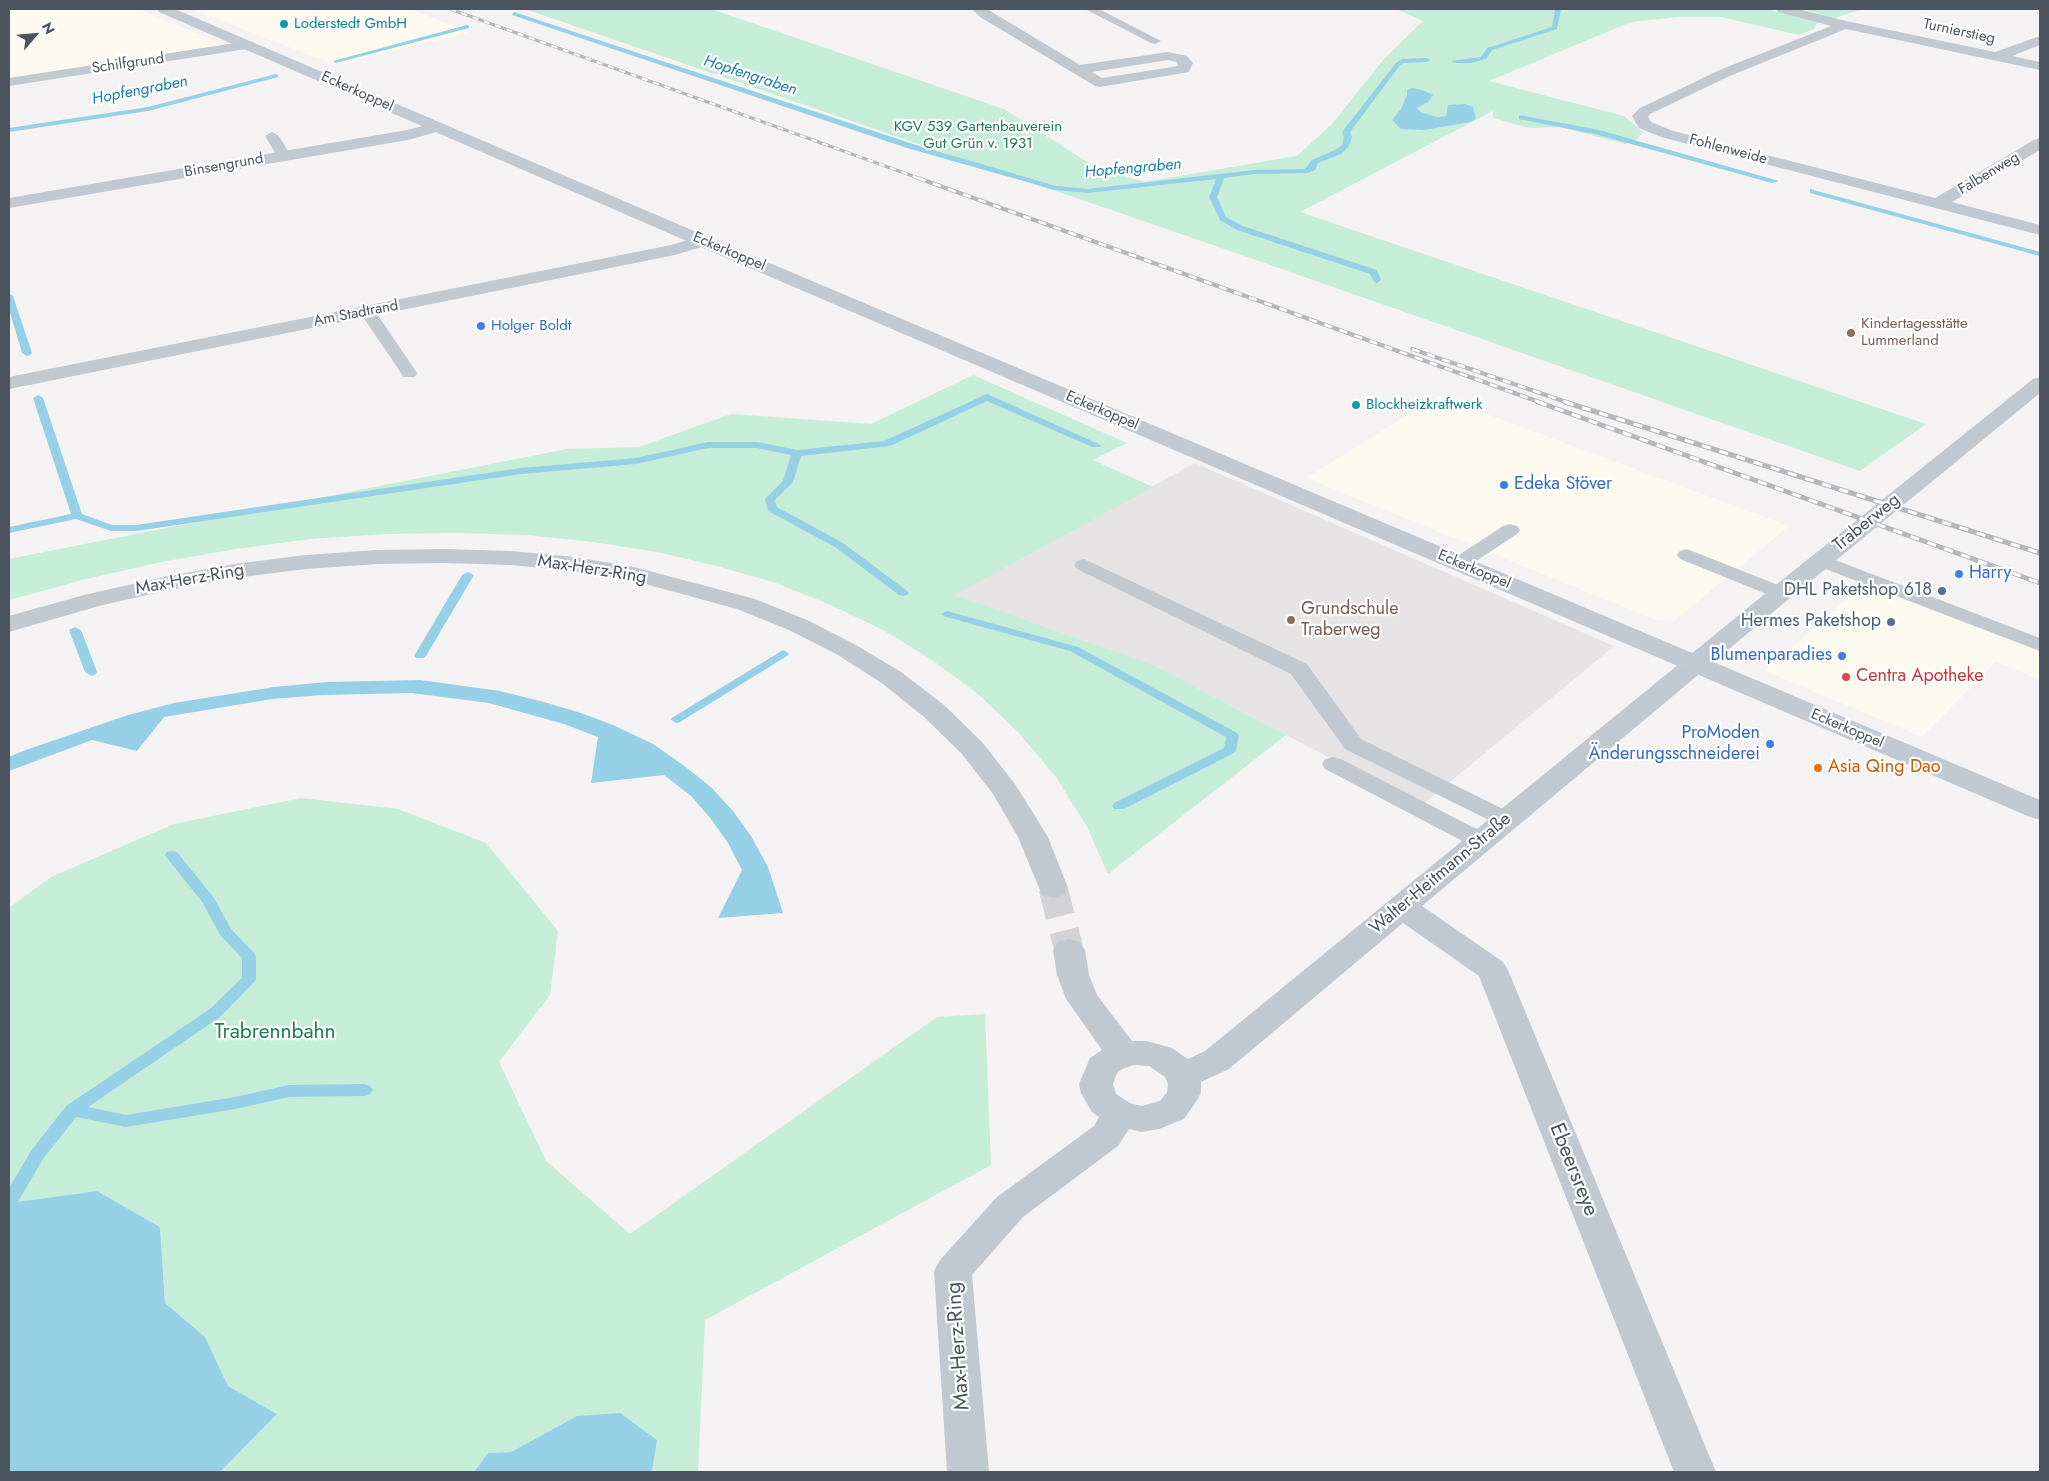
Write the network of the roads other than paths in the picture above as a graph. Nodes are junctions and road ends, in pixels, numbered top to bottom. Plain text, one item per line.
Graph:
1 (164, 9) edge
2 (979, 9) edge
3 (1091, 9) edge
4 (1783, 9) edge
5 (1845, 25) junction
6 (2040, 40) edge
7 (1155, 41) dead end
8 (248, 45) junction
9 (1996, 57) junction
10 (2040, 66) edge
11 (1078, 70) junction
12 (9, 82) edge
13 (438, 127) junction
14 (272, 136) dead end
15 (2040, 143) edge
16 (284, 156) junction
17 (9, 203) edge
18 (1937, 204) junction
19 (2040, 230) edge
20 (702, 241) junction
21 (367, 311) junction
22 (409, 373) dead end
23 (9, 383) edge
24 (2040, 383) edge
25 (1510, 530) dead end
26 (1687, 555) dead end
27 (1822, 561) junction
28 (1460, 563) junction
29 (1084, 565) dead end
30 (1781, 594) junction
31 (9, 624) edge
32 (2040, 645) edge
33 (1695, 664) junction
34 (1333, 764) dead end
35 (2040, 811) edge
36 (1507, 820) junction
37 (1481, 841) junction
38 (1054, 888) tunnel mouth
39 (1402, 907) junction
40 (1069, 950) tunnel mouth
41 (1123, 1054) junction
42 (1183, 1076) junction
43 (1120, 1114) junction
44 (968, 1472) edge
45 (1695, 1472) edge

1 - 8 street, Eckerkoppel
2 - 11 street
3 - 7 lane
4 - 5 street, Turnierstieg
5 - 9 street, Turnierstieg
5 - 18 street, Fohlenweide
6 - 9 street
8 - 12 street, Schilfgrund
8 - 13 street, Eckerkoppel
9 - 10 street, Turnierstieg
11 - 11 street
13 - 16 street, Binsengrund
13 - 20 street, Eckerkoppel
14 - 16 lane
15 - 18 street, Falbenweg
16 - 17 street, Binsengrund
18 - 19 street, Fohlenweide
20 - 21 street, Am Stadtrand
20 - 28 street, Eckerkoppel
21 - 22 lane
21 - 23 street, Am Stadtrand
24 - 27 street, Traberweg
25 - 28 lane
26 - 30 lane
27 - 30 street, Traberweg
27 - 32 lane
28 - 33 street, Eckerkoppel
29 - 36 lane
30 - 33 street, Traberweg
31 - 38 street, Max-Herz-Ring
33 - 35 street, Eckerkoppel
33 - 36 street, Walter-Heitmann-Straße
34 - 37 lane
36 - 37 street, Walter-Heitmann-Straße
37 - 39 street, Walter-Heitmann-Straße
39 - 42 street, Walter-Heitmann-Straße
39 - 45 street, Ebeersreye
40 - 41 street
41 - 42 street
41 - 43 street
42 - 43 street
43 - 44 street, Max-Herz-Ring

